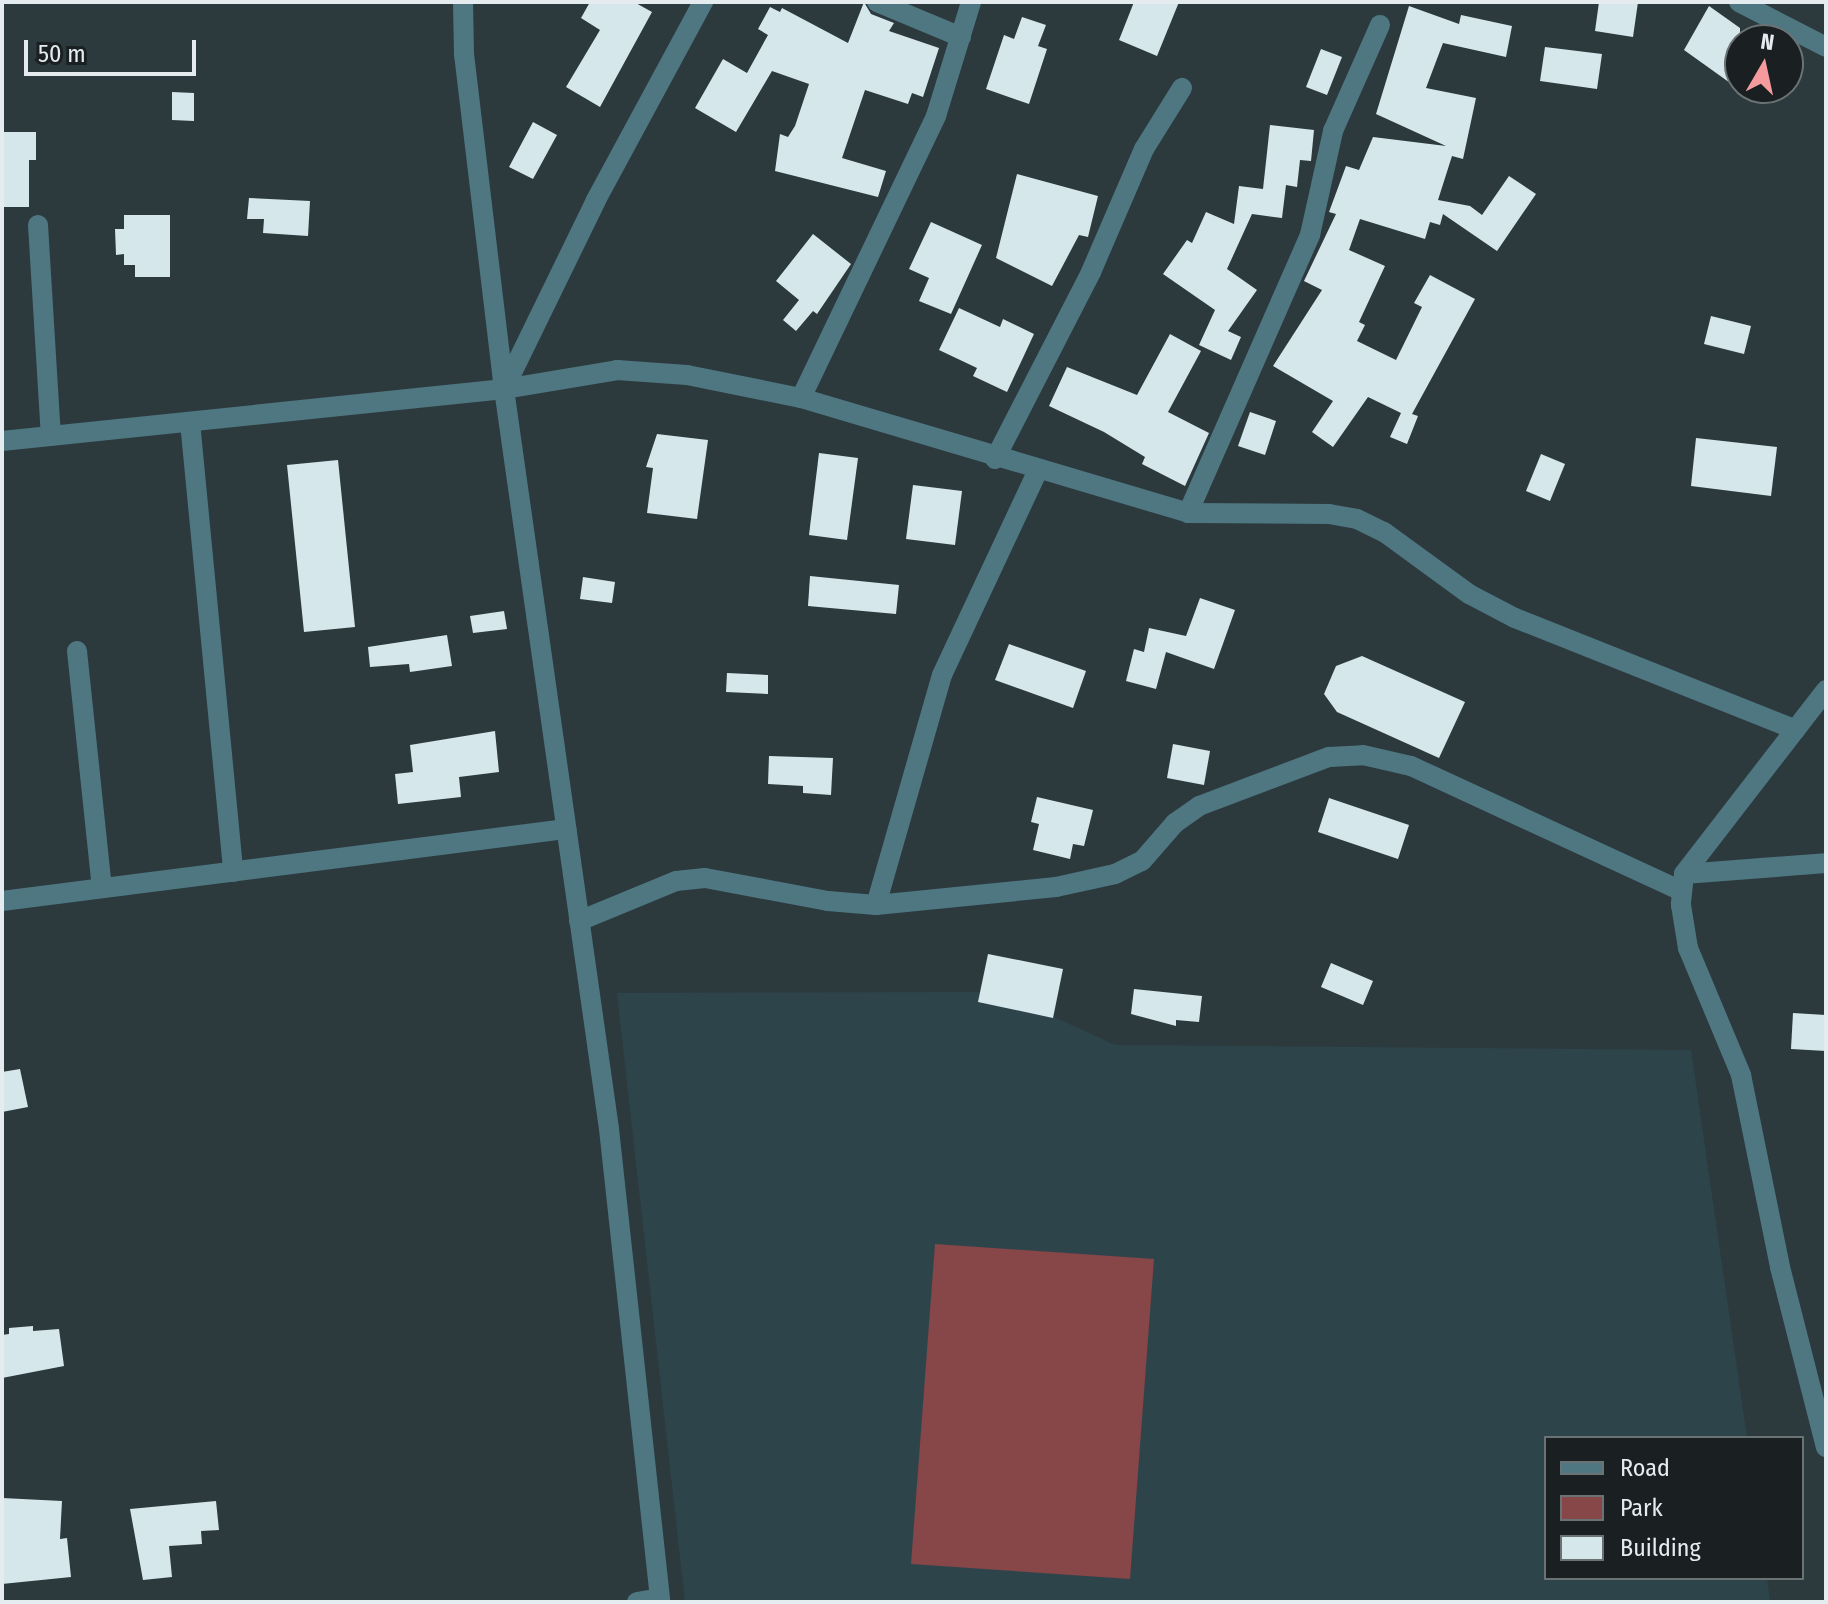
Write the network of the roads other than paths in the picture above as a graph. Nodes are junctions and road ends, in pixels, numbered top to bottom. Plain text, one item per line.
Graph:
1 (463, 2) edge
2 (703, 2) edge
3 (877, 2) edge
4 (971, 2) edge
5 (1739, 2) edge
6 (1380, 25) dead end
7 (961, 37) junction
8 (1826, 47) edge
9 (1182, 88) dead end
10 (38, 225) dead end
11 (504, 389) junction
12 (801, 398) junction
13 (190, 422) junction
14 (51, 436) junction
15 (2, 441) edge
16 (995, 459) junction
17 (1037, 472) junction
18 (1188, 513) junction
19 (77, 651) dead end
20 (1826, 690) edge
21 (1796, 730) junction
22 (566, 829) junction
23 (1826, 863) edge
24 (233, 872) junction
25 (1683, 882) junction
26 (102, 888) junction
27 (2, 901) edge
28 (876, 905) junction
29 (579, 921) junction
30 (1826, 1447) edge
31 (660, 1600) edge
32 (637, 1602) edge

1 - 11 street
2 - 11 street
3 - 7 street
4 - 7 street
5 - 8 street
6 - 18 street
7 - 12 street
9 - 16 street
10 - 14 street
11 - 12 street
11 - 13 street
11 - 22 street
12 - 16 street
13 - 14 street
13 - 24 street
14 - 15 street
16 - 17 street
17 - 18 street
17 - 28 street
18 - 21 street
19 - 26 street
20 - 21 street
21 - 25 street
22 - 24 street
22 - 29 street
23 - 25 street
24 - 26 street
25 - 28 street
25 - 30 street
26 - 27 street
28 - 29 street
29 - 31 street
31 - 32 street

